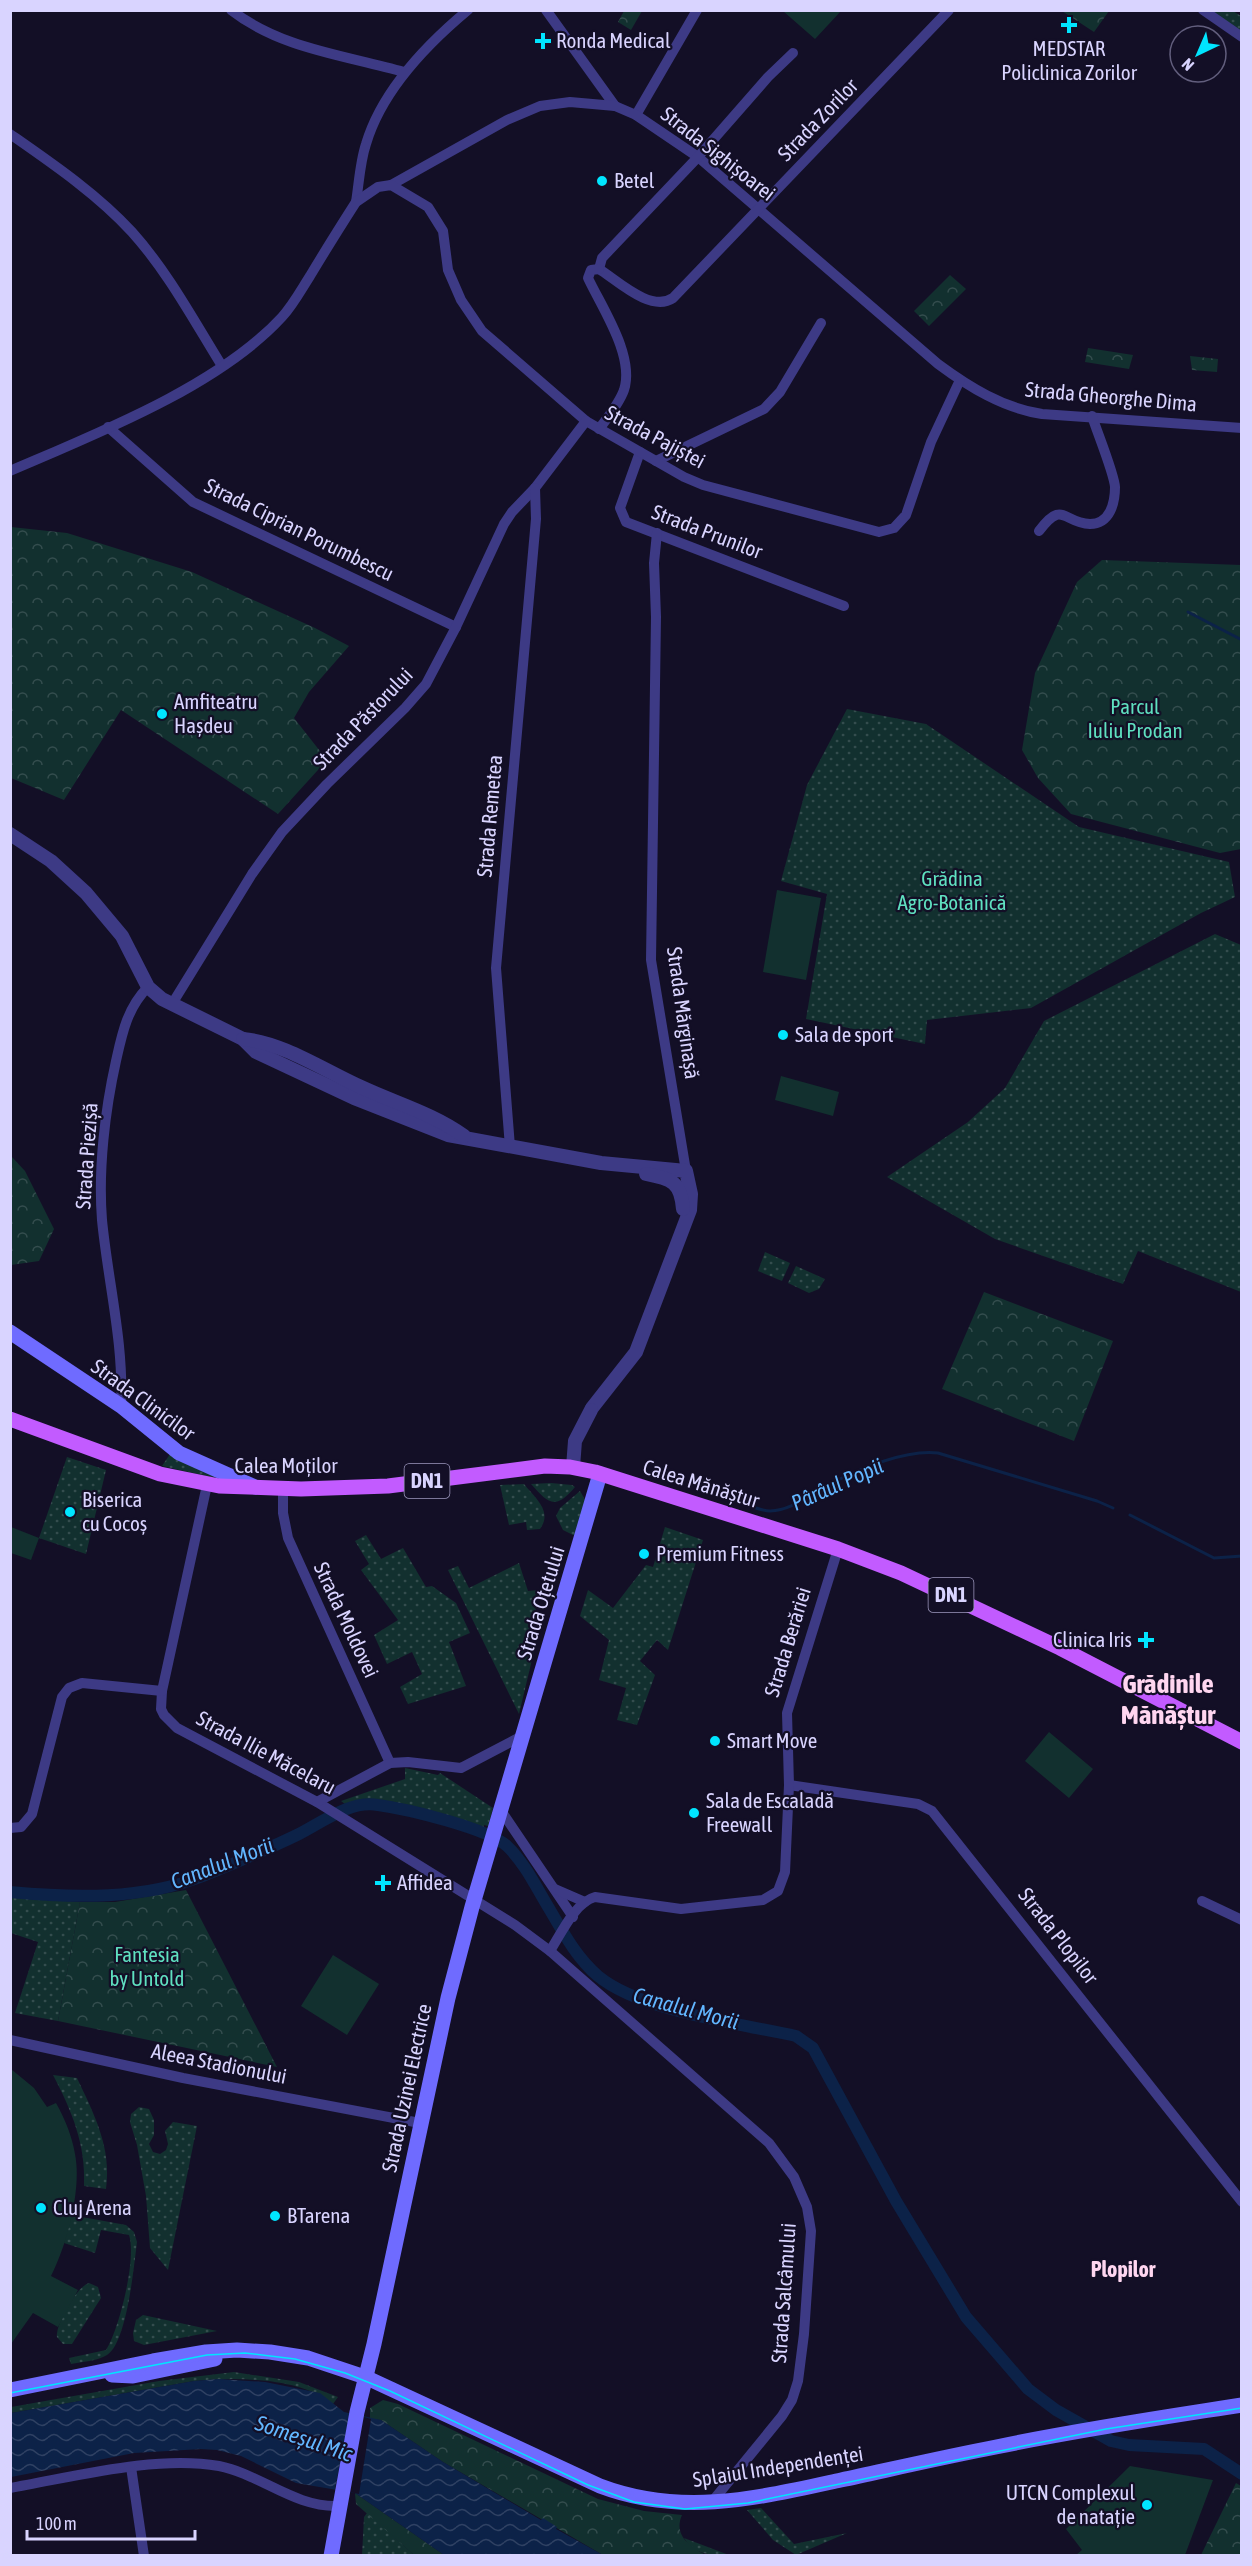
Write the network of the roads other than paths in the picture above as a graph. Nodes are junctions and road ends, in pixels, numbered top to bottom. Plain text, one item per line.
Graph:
1 (231, 10) edge
2 (468, 10) edge
3 (546, 10) edge
4 (697, 10) edge
5 (949, 10) edge
6 (1203, 10) edge
7 (1242, 37) edge
8 (793, 53) dead end
9 (404, 72) junction
10 (615, 106) junction
11 (636, 115) junction
12 (10, 134) edge
13 (698, 157) junction
14 (391, 185) junction
15 (356, 202) junction
16 (758, 210) junction
17 (599, 269) junction
18 (840, 281) joint
19 (821, 323) dead end
20 (222, 366) junction
21 (960, 380) junction
22 (1092, 416) junction
23 (586, 421) junction
24 (108, 428) junction
25 (1242, 428) edge
26 (599, 429) junction
27 (640, 452) junction
28 (656, 461) junction
29 (10, 471) edge
30 (535, 488) junction
31 (1039, 531) dead end
32 (657, 533) junction
33 (844, 606) dead end
34 (456, 627) junction
35 (10, 834) edge
36 (148, 987) junction
37 (172, 1004) junction
38 (510, 1147) junction
39 (600, 1163) junction
40 (686, 1171) junction
41 (684, 1228) junction
42 (10, 1332) edge
43 (121, 1406) junction
44 (10, 1419) edge
45 (571, 1467) junction
46 (600, 1474) junction
47 (207, 1485) junction
48 (258, 1488) junction
49 (283, 1489) junction
50 (838, 1549) junction
51 (162, 1691) junction
52 (523, 1740) junction
53 (1242, 1742) edge
54 (390, 1763) junction
55 (789, 1785) junction
56 (321, 1805) junction
57 (502, 1812) junction
58 (10, 1828) edge
59 (554, 1889) junction
60 (475, 1899) junction
61 (1202, 1901) dead end
62 (585, 1902) junction
63 (1242, 1920) edge
64 (570, 1921) junction
65 (550, 1951) junction
66 (10, 2040) edge
67 (420, 2123) junction
68 (1242, 2202) edge
69 (365, 2377) junction
70 (10, 2390) edge
71 (1242, 2405) edge
72 (131, 2467) junction
73 (10, 2488) edge
74 (340, 2500) junction
75 (711, 2503) junction
76 (144, 2556) edge
77 (331, 2556) edge

1 - 9 street
2 - 9 street
3 - 10 street
4 - 11 street
5 - 16 street, Strada Zorilor
6 - 7 street
8 - 13 street
9 - 15 street
10 - 11 street, Strada Sighișoarei
10 - 14 street, Strada Sighișoarei
11 - 13 street, Strada Sighișoarei
12 - 20 street
13 - 16 street, Strada Sighișoarei
13 - 17 street
14 - 15 street
14 - 23 street, Strada Pajiștei
15 - 20 street
16 - 17 street, Strada Zorilor
16 - 18 street, Strada Sighișoarei
17 - 26 street
18 - 21 street, Strada Gheorghe Dima
19 - 28 street
20 - 24 street
21 - 22 street, Strada Gheorghe Dima
21 - 28 street, Strada Pajiștei
22 - 25 street, Strada Gheorghe Dima
22 - 31 street
23 - 26 street, Strada Pajiștei
23 - 30 street, Strada Păstorului
24 - 29 street
24 - 34 street, Strada Ciprian Porumbescu
26 - 27 street, Strada Pajiștei
27 - 28 street, Strada Pajiștei
27 - 32 street, Strada Prunilor
30 - 34 street, Strada Păstorului
30 - 38 street, Strada Remetea
32 - 33 street, Strada Prunilor
32 - 40 street, Strada Mărginașă
34 - 37 street, Strada Păstorului
35 - 36 street
36 - 37 street
36 - 43 street, Strada Piezișă
37 - 38 street
38 - 39 street
39 - 40 street
39 - 41 street
40 - 41 street, Strada Mărginașă
41 - 45 street, Strada Mărginașă
42 - 43 main road, Strada Clinicilor
43 - 48 main road, Strada Clinicilor
44 - 47 main road, Calea Moților / DN1
45 - 46 main road, Calea Mănăștur / DN1
45 - 49 main road, Calea Moților / DN1
46 - 50 main road, Calea Mănăștur / DN1
46 - 52 main road, Strada Oțetului
47 - 48 main road, Calea Moților / DN1
47 - 51 street, Strada Ilie Măcelaru
48 - 49 main road, Calea Moților / DN1
49 - 54 street, Strada Moldovei
50 - 53 main road, Calea Mănăștur / DN1
50 - 55 street, Strada Berăriei
51 - 56 street, Strada Ilie Măcelaru
51 - 58 street
52 - 54 street
52 - 57 main road, Strada Oțetului
54 - 56 street
55 - 62 street, Strada Berăriei
55 - 68 street, Strada Plopilor
56 - 60 street, Strada Ilie Măcelaru
57 - 59 street
57 - 60 main road, Strada Uzinei Electrice
59 - 62 street
59 - 64 street
60 - 65 street, Strada Ilie Măcelaru
60 - 67 main road, Strada Uzinei Electrice
61 - 63 street
62 - 64 street
64 - 65 street
65 - 75 street, Strada Salcâmului
66 - 67 street, Aleea Stadionului
67 - 69 main road, Strada Uzinei Electrice
69 - 70 main road, Splaiul Independenței
69 - 74 main road, Strada Uzinei Electrice
69 - 75 main road, Splaiul Independenței
71 - 75 main road, Splaiul Independenței
72 - 73 street
72 - 74 street
72 - 76 street
74 - 77 main road, Strada Uzinei Electrice

